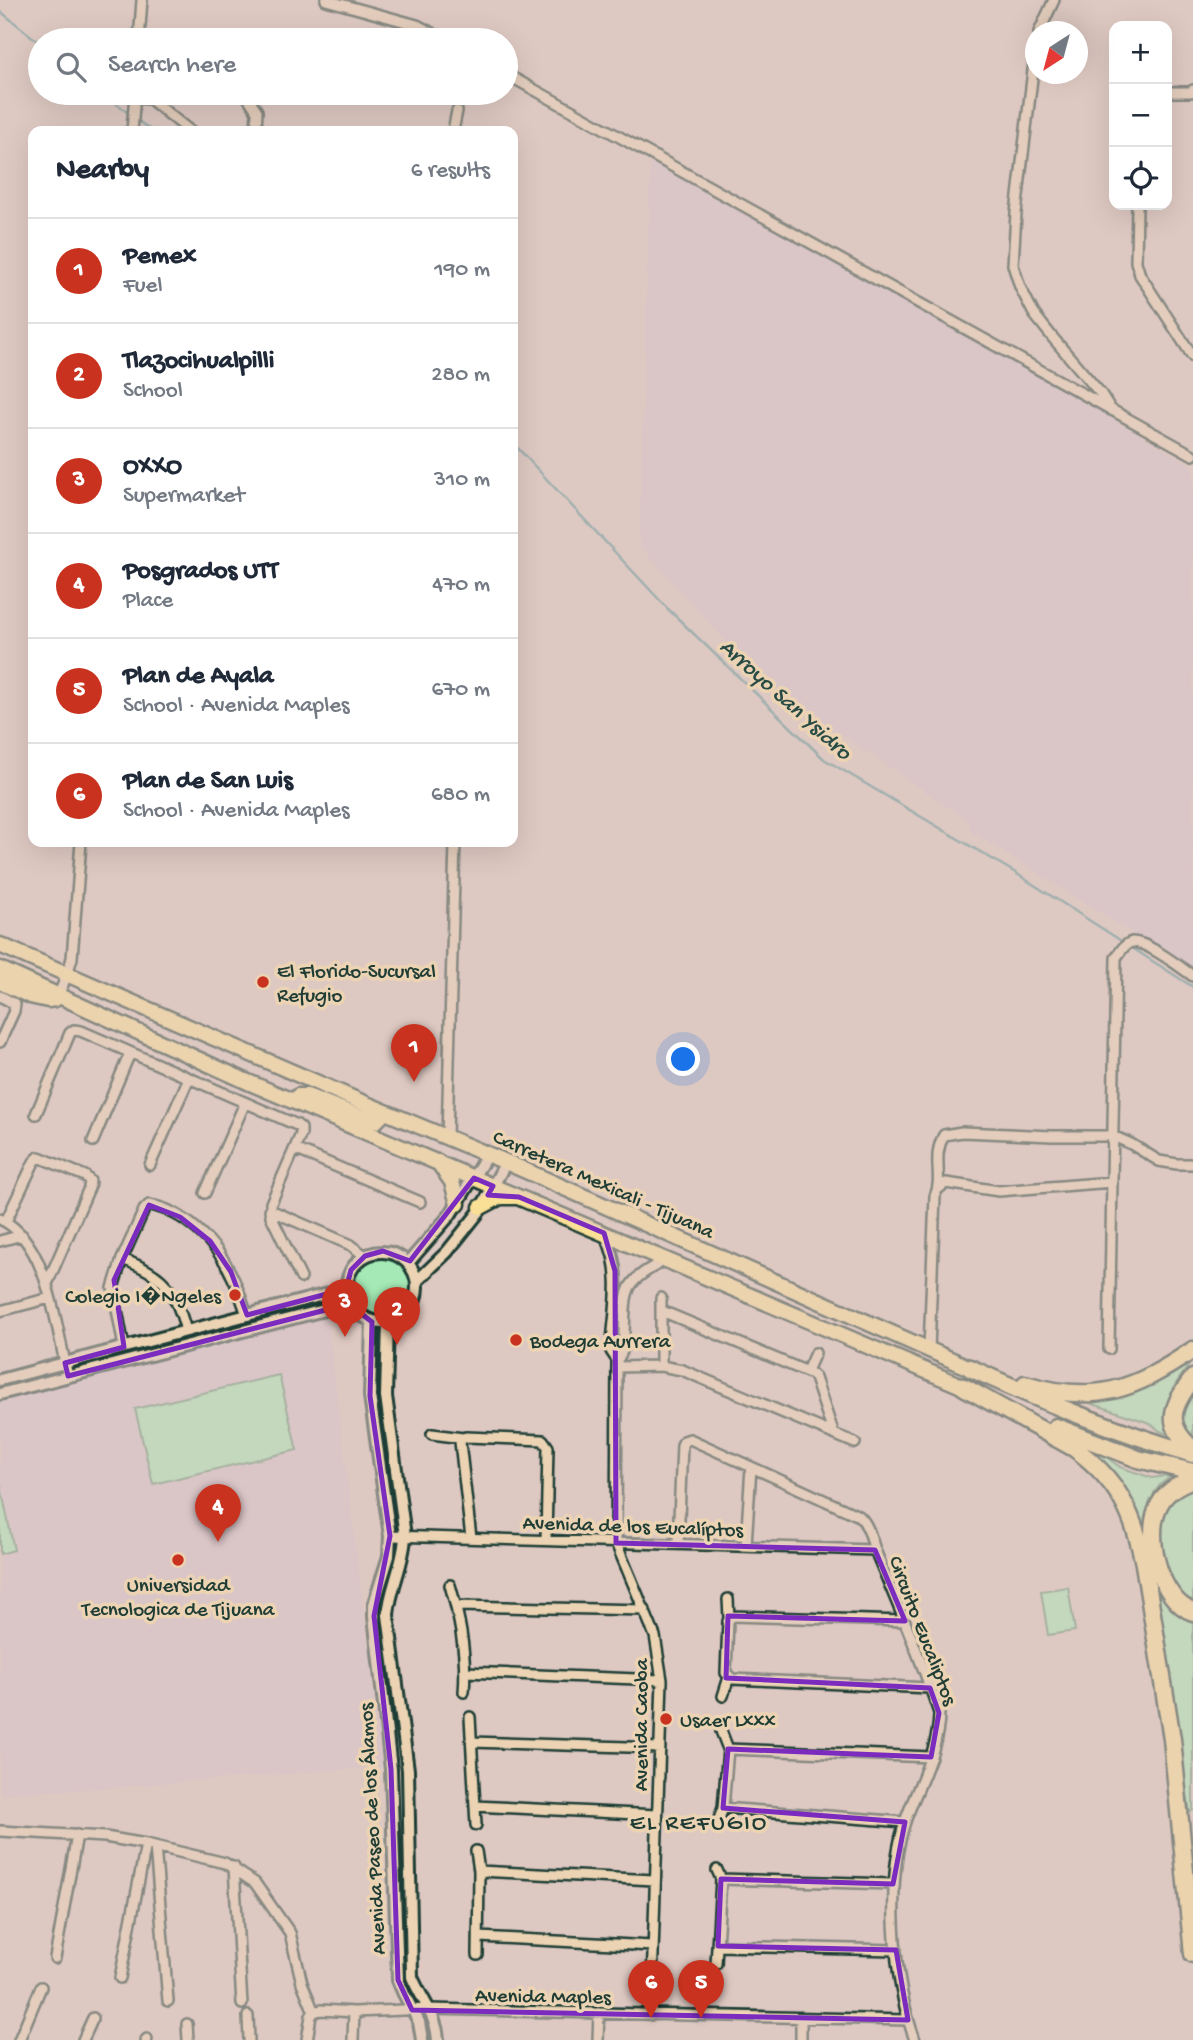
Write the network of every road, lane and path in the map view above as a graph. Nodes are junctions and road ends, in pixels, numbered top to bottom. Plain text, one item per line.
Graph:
1 (142, 0) edge
2 (326, 0) edge
3 (1054, 0) edge
4 (1044, 21) edge
5 (140, 28) edge
6 (423, 28) edge
7 (518, 81) edge
8 (1031, 84) edge
9 (1193, 90) edge
10 (1172, 92) edge
11 (134, 105) edge
12 (163, 105) edge
13 (253, 105) edge
14 (457, 111) dead end
15 (132, 126) edge
16 (185, 126) edge
17 (256, 126) edge
18 (454, 126) edge
19 (1137, 210) edge
20 (1193, 357) edge
21 (1111, 410) junction
22 (1193, 454) edge
23 (81, 847) edge
24 (455, 847) edge
25 (0, 945) edge
26 (0, 969) edge
27 (67, 975) junction
28 (1193, 976) edge
29 (0, 982) edge
30 (0, 996) edge
31 (58, 996) junction
32 (0, 1042) edge
33 (130, 1053) junction
34 (189, 1078) junction
35 (290, 1100) junction
36 (245, 1103) junction
37 (385, 1112) junction
38 (36, 1114) dead end
39 (1113, 1136) junction
40 (447, 1137) junction
41 (93, 1141) dead end
42 (295, 1149) junction
43 (487, 1155) junction
44 (437, 1161) junction
45 (506, 1163) junction
46 (1193, 1164) edge
47 (150, 1165) dead end
48 (474, 1178) junction
49 (1112, 1182) junction
50 (493, 1186) junction
51 (939, 1188) junction
52 (205, 1193) dead end
53 (519, 1197) junction
54 (420, 1202) dead end
55 (458, 1204) junction
56 (481, 1207) junction
57 (270, 1210) junction
58 (3, 1220) edge
59 (604, 1233) junction
60 (22, 1235) junction
61 (0, 1241) edge
62 (365, 1256) junction
63 (122, 1259) junction
64 (666, 1260) junction
65 (408, 1263) junction
66 (301, 1278) dead end
67 (417, 1281) junction
68 (47, 1284) junction
69 (346, 1289) junction
70 (50, 1298) junction
71 (661, 1298) dead end
72 (351, 1303) junction
73 (0, 1311) edge
74 (662, 1311) junction
75 (247, 1315) junction
76 (372, 1321) junction
77 (388, 1322) junction
78 (186, 1331) junction
79 (124, 1347) junction
80 (1109, 1349) dead end
81 (929, 1350) junction
82 (1193, 1350) edge
83 (815, 1353) dead end
84 (65, 1363) junction
85 (617, 1364) junction
86 (661, 1366) junction
87 (970, 1368) junction
88 (807, 1371) junction
89 (68, 1376) junction
90 (1193, 1378) edge
91 (0, 1380) edge
92 (964, 1387) junction
93 (0, 1394) edge
94 (832, 1432) junction
95 (432, 1434) dead end
96 (463, 1438) junction
97 (855, 1443) dead end
98 (1193, 1452) edge
99 (751, 1467) junction
100 (1193, 1472) edge
101 (1193, 1479) edge
102 (390, 1536) junction
103 (405, 1536) junction
104 (471, 1538) junction
105 (546, 1540) junction
106 (616, 1543) junction
107 (678, 1544) junction
108 (746, 1545) junction
109 (875, 1550) junction
110 (450, 1585) dead end
111 (728, 1599) dead end
112 (457, 1606) junction
113 (645, 1610) junction
114 (1193, 1612) edge
115 (729, 1618) junction
116 (905, 1621) junction
117 (466, 1672) junction
118 (729, 1677) junction
119 (662, 1680) junction
120 (930, 1688) junction
121 (464, 1692) dead end
122 (723, 1696) dead end
123 (470, 1717) dead end
124 (721, 1731) dead end
125 (472, 1742) junction
126 (660, 1748) junction
127 (728, 1749) junction
128 (931, 1757) junction
129 (475, 1806) junction
130 (723, 1808) junction
131 (657, 1815) junction
132 (1180, 1817) junction
133 (905, 1822) junction
134 (476, 1825) dead end
135 (716, 1827) dead end
136 (0, 1831) edge
137 (77, 1835) junction
138 (151, 1845) junction
139 (1193, 1846) edge
140 (476, 1851) dead end
141 (234, 1867) junction
142 (478, 1871) junction
143 (654, 1880) junction
144 (893, 1884) junction
145 (479, 1937) junction
146 (652, 1946) junction
147 (718, 1946) junction
148 (896, 1950) junction
149 (1193, 1954) edge
150 (478, 1955) dead end
151 (55, 1958) dead end
152 (716, 1964) dead end
153 (120, 1978) dead end
154 (41, 1987) dead end
155 (168, 2001) dead end
156 (242, 2004) dead end
157 (429, 2009) junction
158 (412, 2010) junction
159 (314, 2012) junction
160 (354, 2012) junction
161 (599, 2014) junction
162 (652, 2015) junction
163 (248, 2016) dead end
164 (93, 2018) dead end
165 (801, 2019) junction
166 (908, 2020) junction
167 (187, 2024) dead end
168 (19, 2040) edge
169 (83, 2040) edge
170 (188, 2040) edge
171 (249, 2040) edge
172 (307, 2040) edge
173 (354, 2040) edge
174 (422, 2040) edge
175 (438, 2040) edge
176 (598, 2040) edge
177 (801, 2040) edge
178 (915, 2040) edge

1 - 5 street
2 - 6 street
3 - 4 street
7 - 21 street
8 - 21 street
9 - 10 street
11 - 15 street
12 - 16 street
13 - 17 street
14 - 18 street
19 - 20 street
21 - 22 street
23 - 27 street
24 - 40 street
25 - 27 main road, Carretera Mexicali - Tijuana
26 - 31 main road
27 - 31 street
27 - 37 main road, Carretera Mexicali - Tijuana
28 - 39 street
29 - 31 main road
30 - 32 street
31 - 35 main road
33 - 34 street
33 - 38 street
33 - 41 street
34 - 36 street
34 - 47 street
35 - 37 main road
35 - 44 main road
36 - 42 street
36 - 52 street
37 - 40 main road, Carretera Mexicali - Tijuana
39 - 46 street
39 - 49 street
39 - 51 street
40 - 43 main road, Carretera Mexicali - Tijuana
42 - 54 street
42 - 57 street
43 - 45 main road, Carretera Mexicali - Tijuana
43 - 48 street
44 - 48 main road
44 - 55 main road
45 - 50 street
45 - 81 main road, Carretera Mexicali - Tijuana
48 - 50 main road
48 - 55 street
49 - 51 street
49 - 80 street
50 - 53 main road
50 - 56 street
51 - 81 street
53 - 56 main road
53 - 59 main road
55 - 65 street
56 - 67 street
57 - 62 street
57 - 66 street
58 - 60 street
58 - 68 street
59 - 64 main road
59 - 85 street
60 - 61 street
60 - 68 street
62 - 65 street
62 - 69 street
63 - 75 street
63 - 78 street
63 - 79 street
64 - 85 street
64 - 92 main road
65 - 67 street
67 - 77 street
68 - 70 street
69 - 72 street
69 - 75 street
70 - 73 street
70 - 84 street
71 - 74 street
72 - 76 street
72 - 89 street
74 - 86 street
74 - 88 street
75 - 78 street
76 - 77 street
76 - 102 street, Avenida Paseo de los Álamos
77 - 103 street, Avenida Paseo de los Álamos
78 - 79 street
79 - 84 street
81 - 87 main road, Carretera Mexicali - Tijuana
82 - 87 highway
83 - 88 street
84 - 89 street
84 - 91 street
85 - 86 street
85 - 106 street, Avenida Caoba
86 - 94 street
87 - 98 highway, Carretera Mexicali - Tijuana
88 - 94 street
89 - 93 street
90 - 98 highway
92 - 100 highway
92 - 132 highway
94 - 97 street
95 - 96 street
96 - 104 street
96 - 105 street
99 - 107 street, Circuito Eucaliptos
99 - 108 street
99 - 109 street, Circuito Eucaliptos
101 - 114 highway
102 - 103 street, Avenida de los Eucalíptos
102 - 158 street, Avenida Paseo de los Álamos
103 - 104 street, Avenida de los Eucalíptos
103 - 157 street, Avenida Paseo de los Álamos
104 - 105 street, Avenida de los Eucalíptos
105 - 106 street, Avenida de los Eucalíptos
106 - 107 street, Avenida de los Eucalíptos
106 - 113 street, Avenida Caoba
107 - 108 street, Avenida de los Eucalíptos
108 - 109 street, Avenida de los Eucalíptos
109 - 116 street, Circuito Eucaliptos
110 - 112 street
111 - 115 street
112 - 113 street
112 - 117 street
113 - 119 street, Avenida Caoba
115 - 116 street
115 - 118 street
116 - 120 street, Circuito Eucaliptos
117 - 119 street
117 - 121 street
118 - 120 street
118 - 122 street
119 - 126 street, Avenida Caoba
120 - 128 street, Circuito Eucaliptos
123 - 125 street
124 - 127 street
125 - 126 street
125 - 129 street
126 - 131 street, Avenida Caoba
127 - 128 street
127 - 130 street
128 - 133 street, Circuito Eucaliptos
129 - 131 street
129 - 134 street
130 - 133 street
130 - 135 street
131 - 143 street, Avenida Caoba
132 - 139 highway
132 - 149 highway
133 - 144 street, Circuito Eucaliptos
136 - 137 street
137 - 138 street
137 - 151 street
138 - 141 street
138 - 153 street
138 - 155 street
140 - 142 street
141 - 156 street
141 - 159 street
142 - 143 street
142 - 145 street
143 - 146 street, Avenida Caoba
144 - 147 street
144 - 148 street, Circuito Eucaliptos
145 - 146 street
145 - 150 street
146 - 162 street, Avenida Caoba
147 - 148 street
147 - 152 street
148 - 166 street, Circuito Eucaliptos
154 - 168 street
157 - 158 street, Avenida Maples
157 - 161 street, Avenida Maples
157 - 175 street, Avenida Paseo de los Álamos
158 - 160 street, Avenida Maples
158 - 174 street, Avenida Paseo de los Álamos
159 - 160 street, Avenida Maples
159 - 172 street
160 - 173 street
161 - 162 street, Avenida Maples
161 - 176 street
162 - 165 street, Avenida Maples
163 - 171 street
164 - 169 street
165 - 166 street, Avenida Maples
165 - 177 street
166 - 178 street, Circuito Eucaliptos
167 - 170 street

